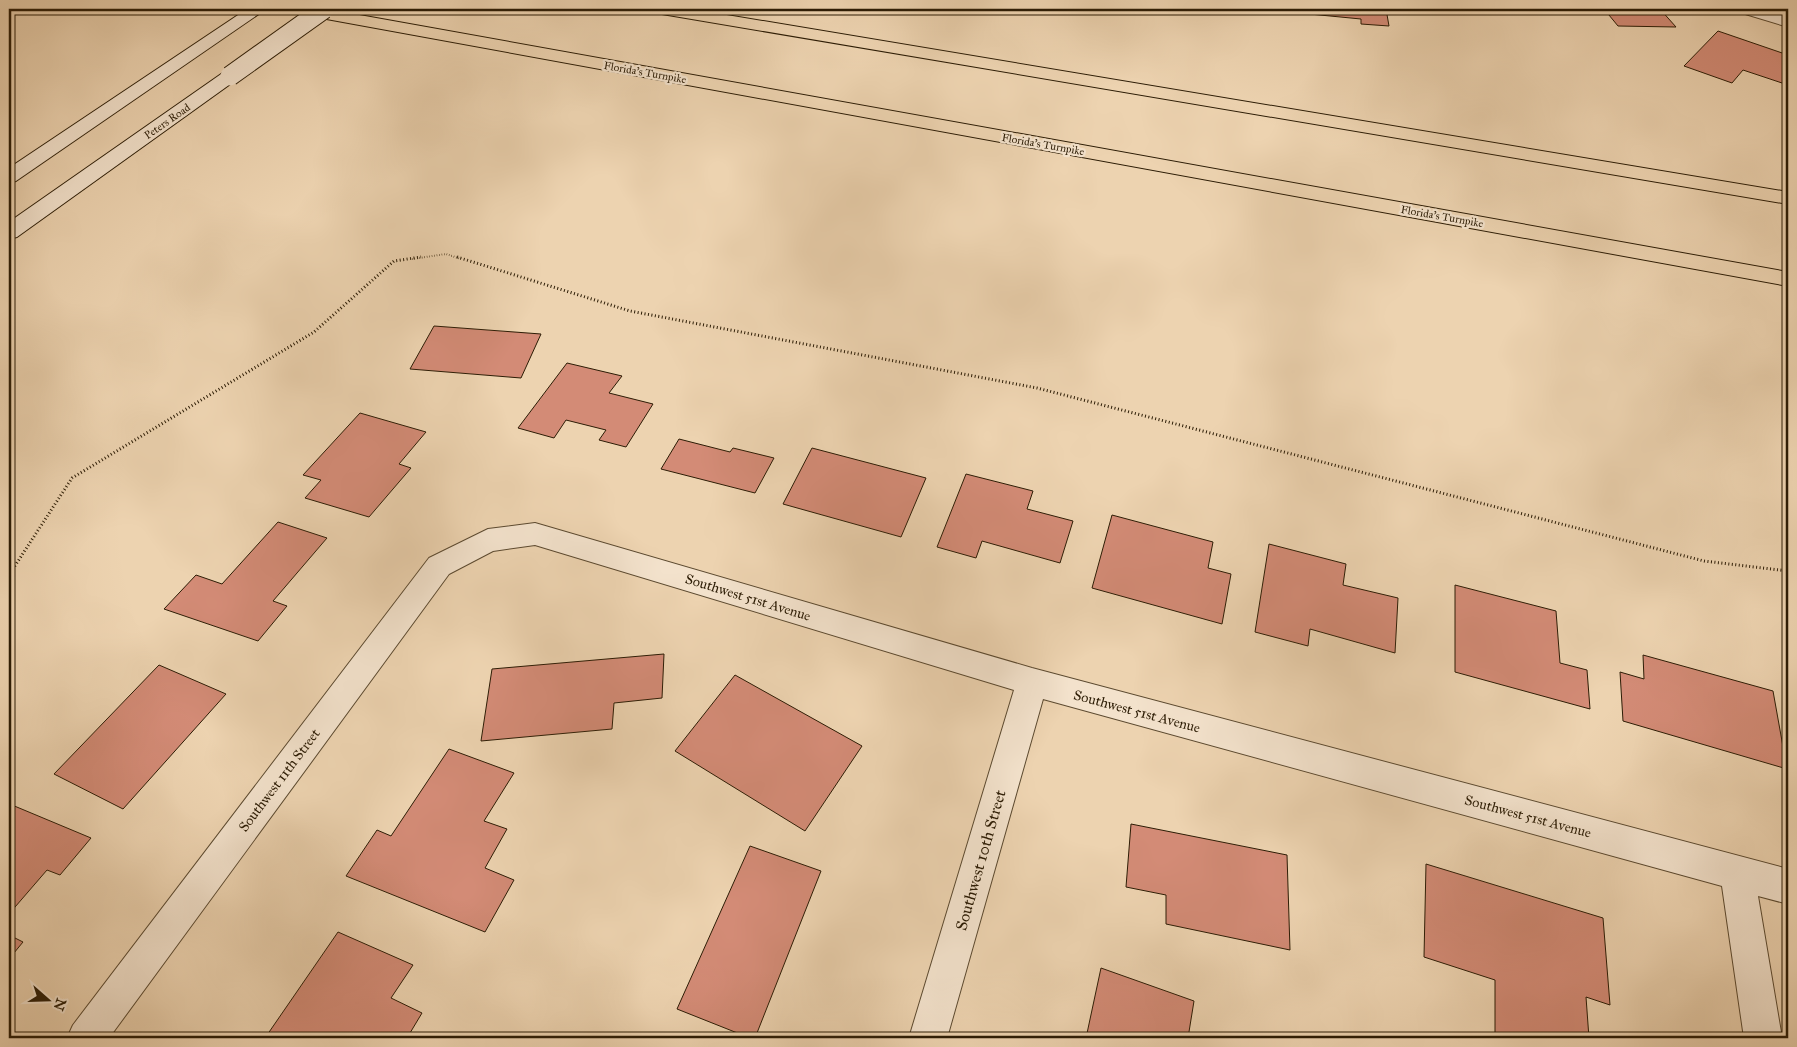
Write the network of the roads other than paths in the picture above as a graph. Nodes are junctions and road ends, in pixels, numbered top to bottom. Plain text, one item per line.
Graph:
1 (258, 9) edge
2 (299, 9) edge
3 (324, 9) edge
4 (662, 9) edge
5 (1748, 9) edge
6 (1788, 22) edge
7 (9, 177) edge
8 (1788, 198) edge
9 (9, 232) edge
10 (1788, 279) edge
11 (488, 540) joint
12 (1032, 682) junction
13 (1737, 873) junction
14 (1788, 887) edge
15 (86, 1038) edge
16 (928, 1038) edge
17 (1762, 1038) edge

1 - 7 street
2 - 10 highway, Florida's Turnpike
3 - 9 street, Peters Road, bridge
4 - 8 highway
5 - 6 street
11 - 12 street, Southwest 51st Avenue
11 - 15 street, Southwest 11th Street
12 - 13 street, Southwest 51st Avenue
12 - 16 street, Southwest 10th Street
13 - 14 street, Southwest 51st Avenue
13 - 17 street

